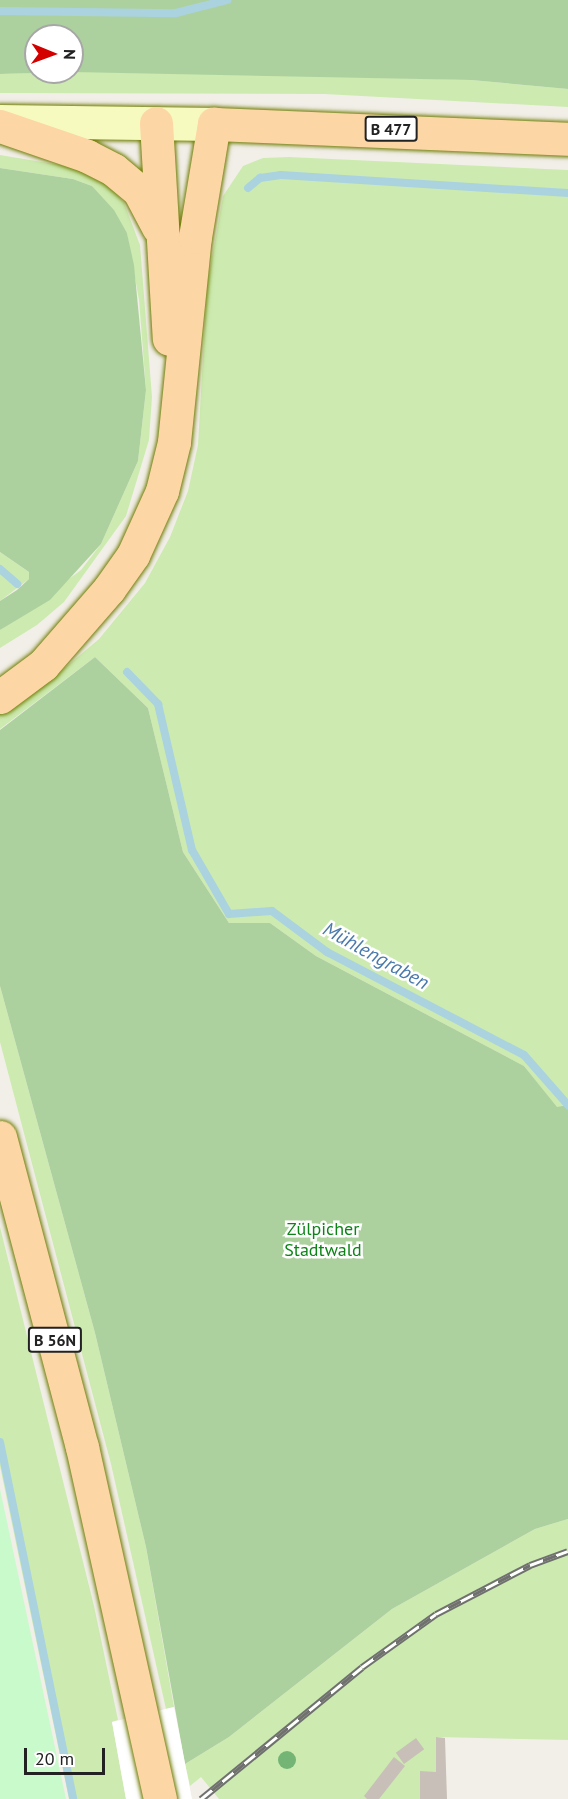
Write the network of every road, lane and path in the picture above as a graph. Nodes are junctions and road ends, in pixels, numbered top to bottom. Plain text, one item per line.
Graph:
1 (0, 121) edge
2 (156, 123) junction
3 (214, 124) junction
4 (0, 126) edge
5 (568, 139) edge
6 (160, 232) junction
7 (177, 421) junction
8 (91, 611) junction
9 (0, 670) edge
10 (0, 697) edge
11 (0, 1137) edge
12 (160, 1799) edge

1 - 2 street
2 - 3 street
2 - 6 main road
3 - 5 main road, B 477
3 - 7 main road
4 - 6 main road
6 - 7 main road
7 - 8 main road
8 - 9 main road
8 - 10 main road
11 - 12 main road, B 56N

